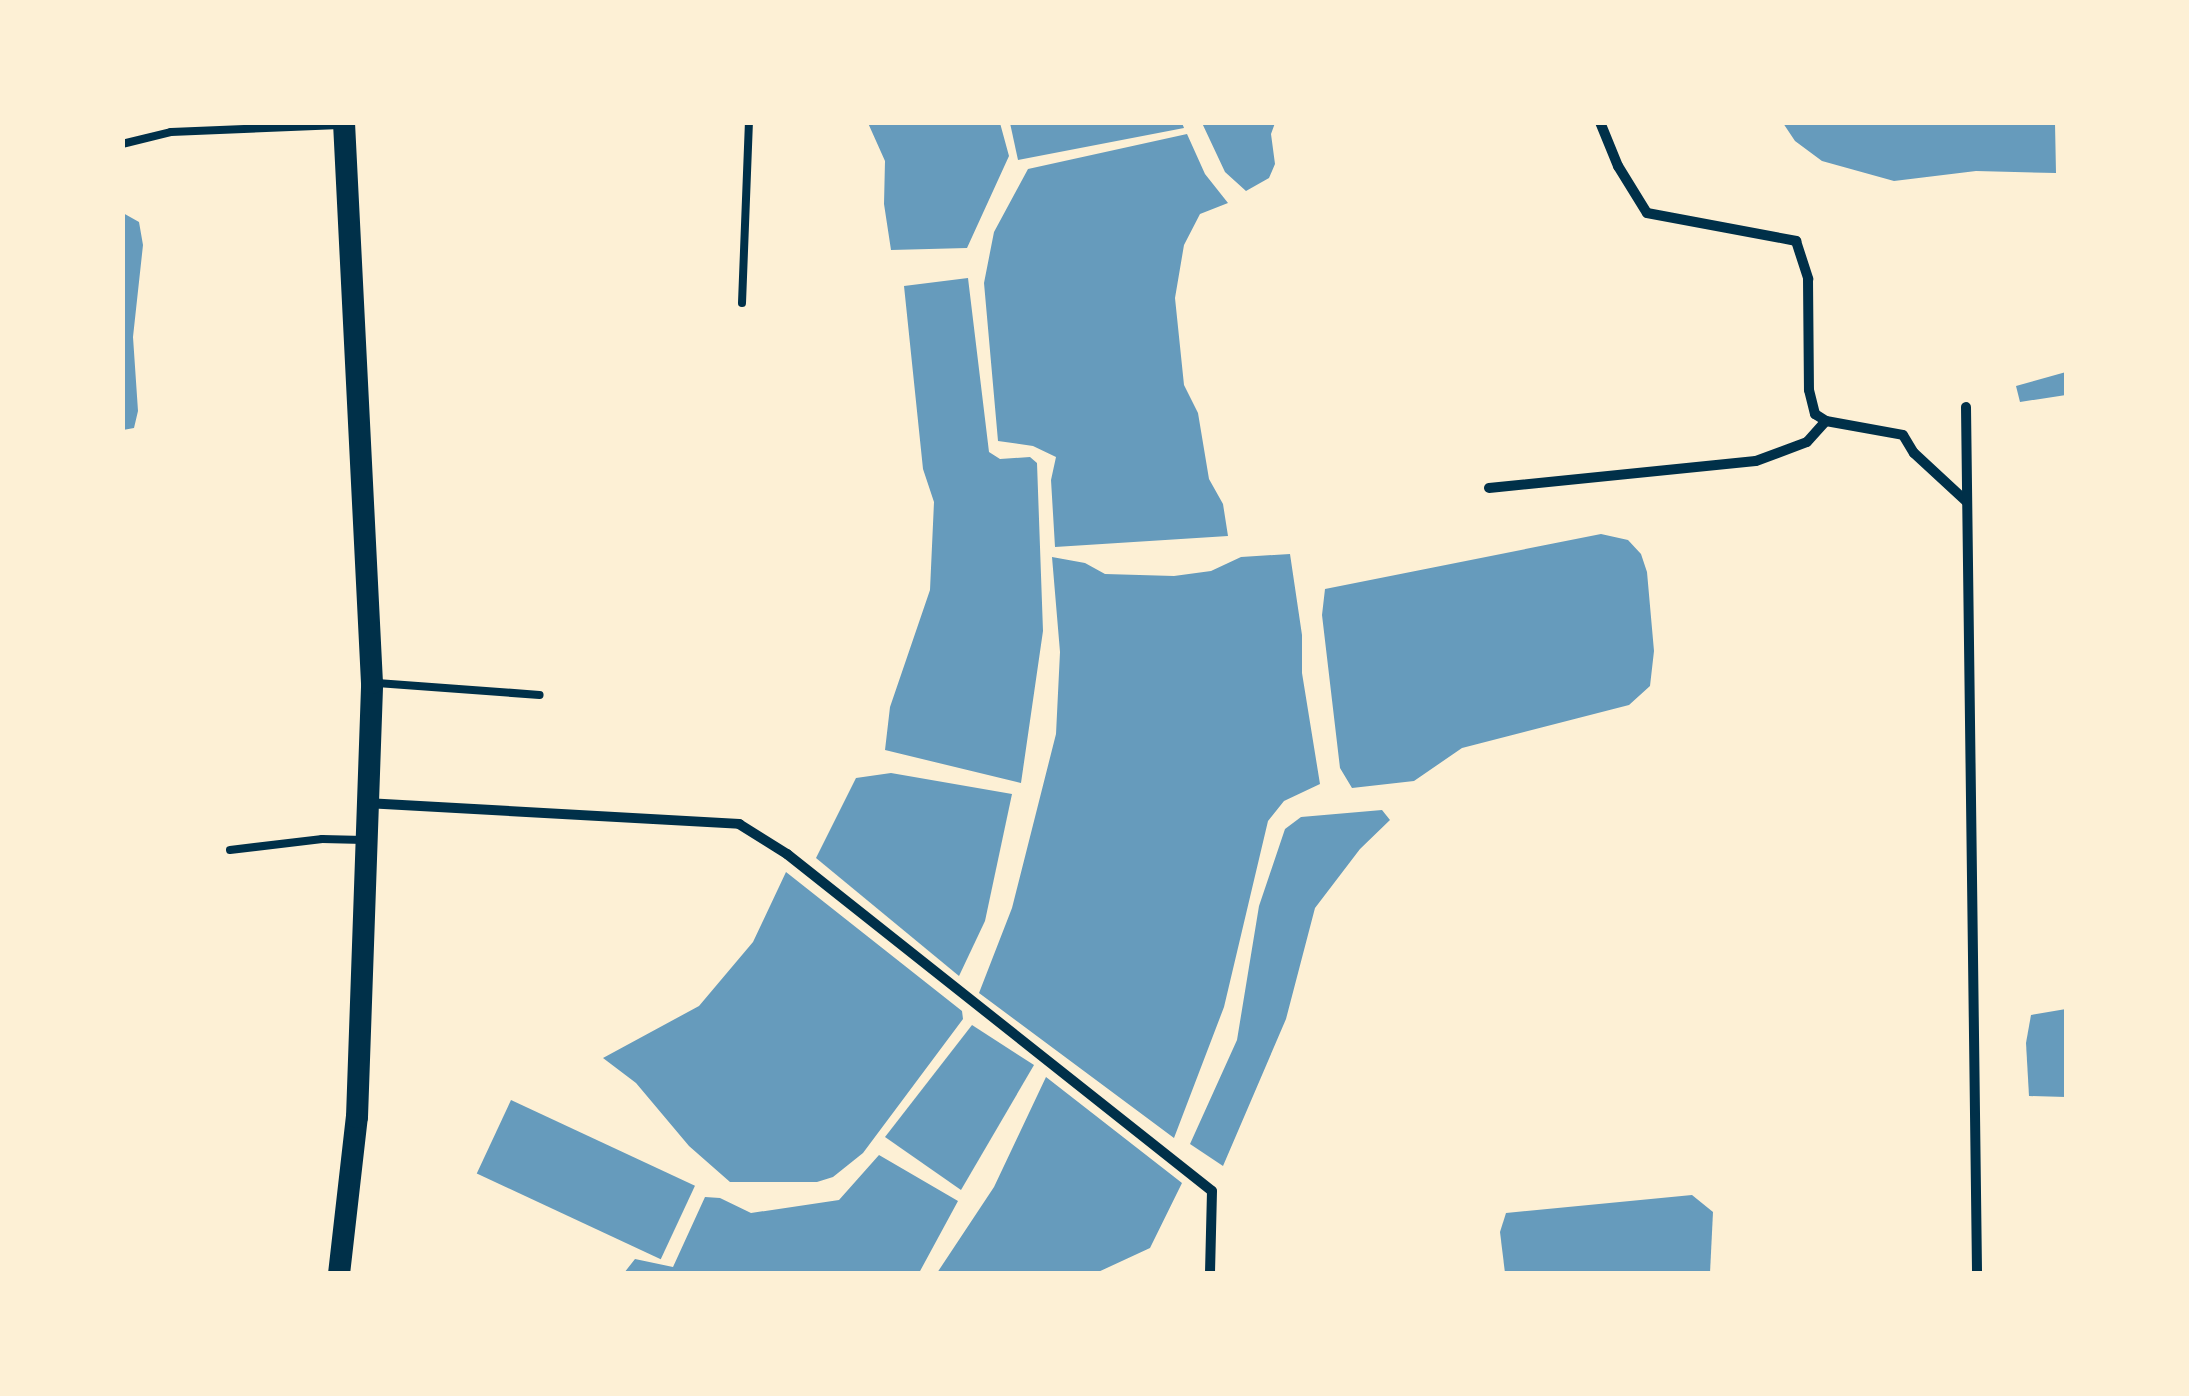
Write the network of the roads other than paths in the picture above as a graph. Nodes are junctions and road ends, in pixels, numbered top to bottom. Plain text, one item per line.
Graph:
1 (750, 122) edge
2 (1600, 122) edge
3 (344, 124) edge
4 (122, 144) edge
5 (742, 303) dead end
6 (1966, 407) dead end
7 (1826, 421) junction
8 (1488, 488) dead end
9 (1967, 502) junction
10 (372, 683) junction
11 (540, 695) dead end
12 (365, 803) junction
13 (364, 840) junction
14 (230, 850) dead end
15 (339, 1274) edge
16 (1210, 1274) edge
17 (1977, 1274) edge

1 - 5 lane
2 - 7 street
3 - 4 lane
3 - 10 main road
6 - 9 street
7 - 8 street
7 - 9 street
9 - 17 street
10 - 11 lane
10 - 12 main road
12 - 13 main road
12 - 16 street
13 - 14 lane
13 - 15 main road

